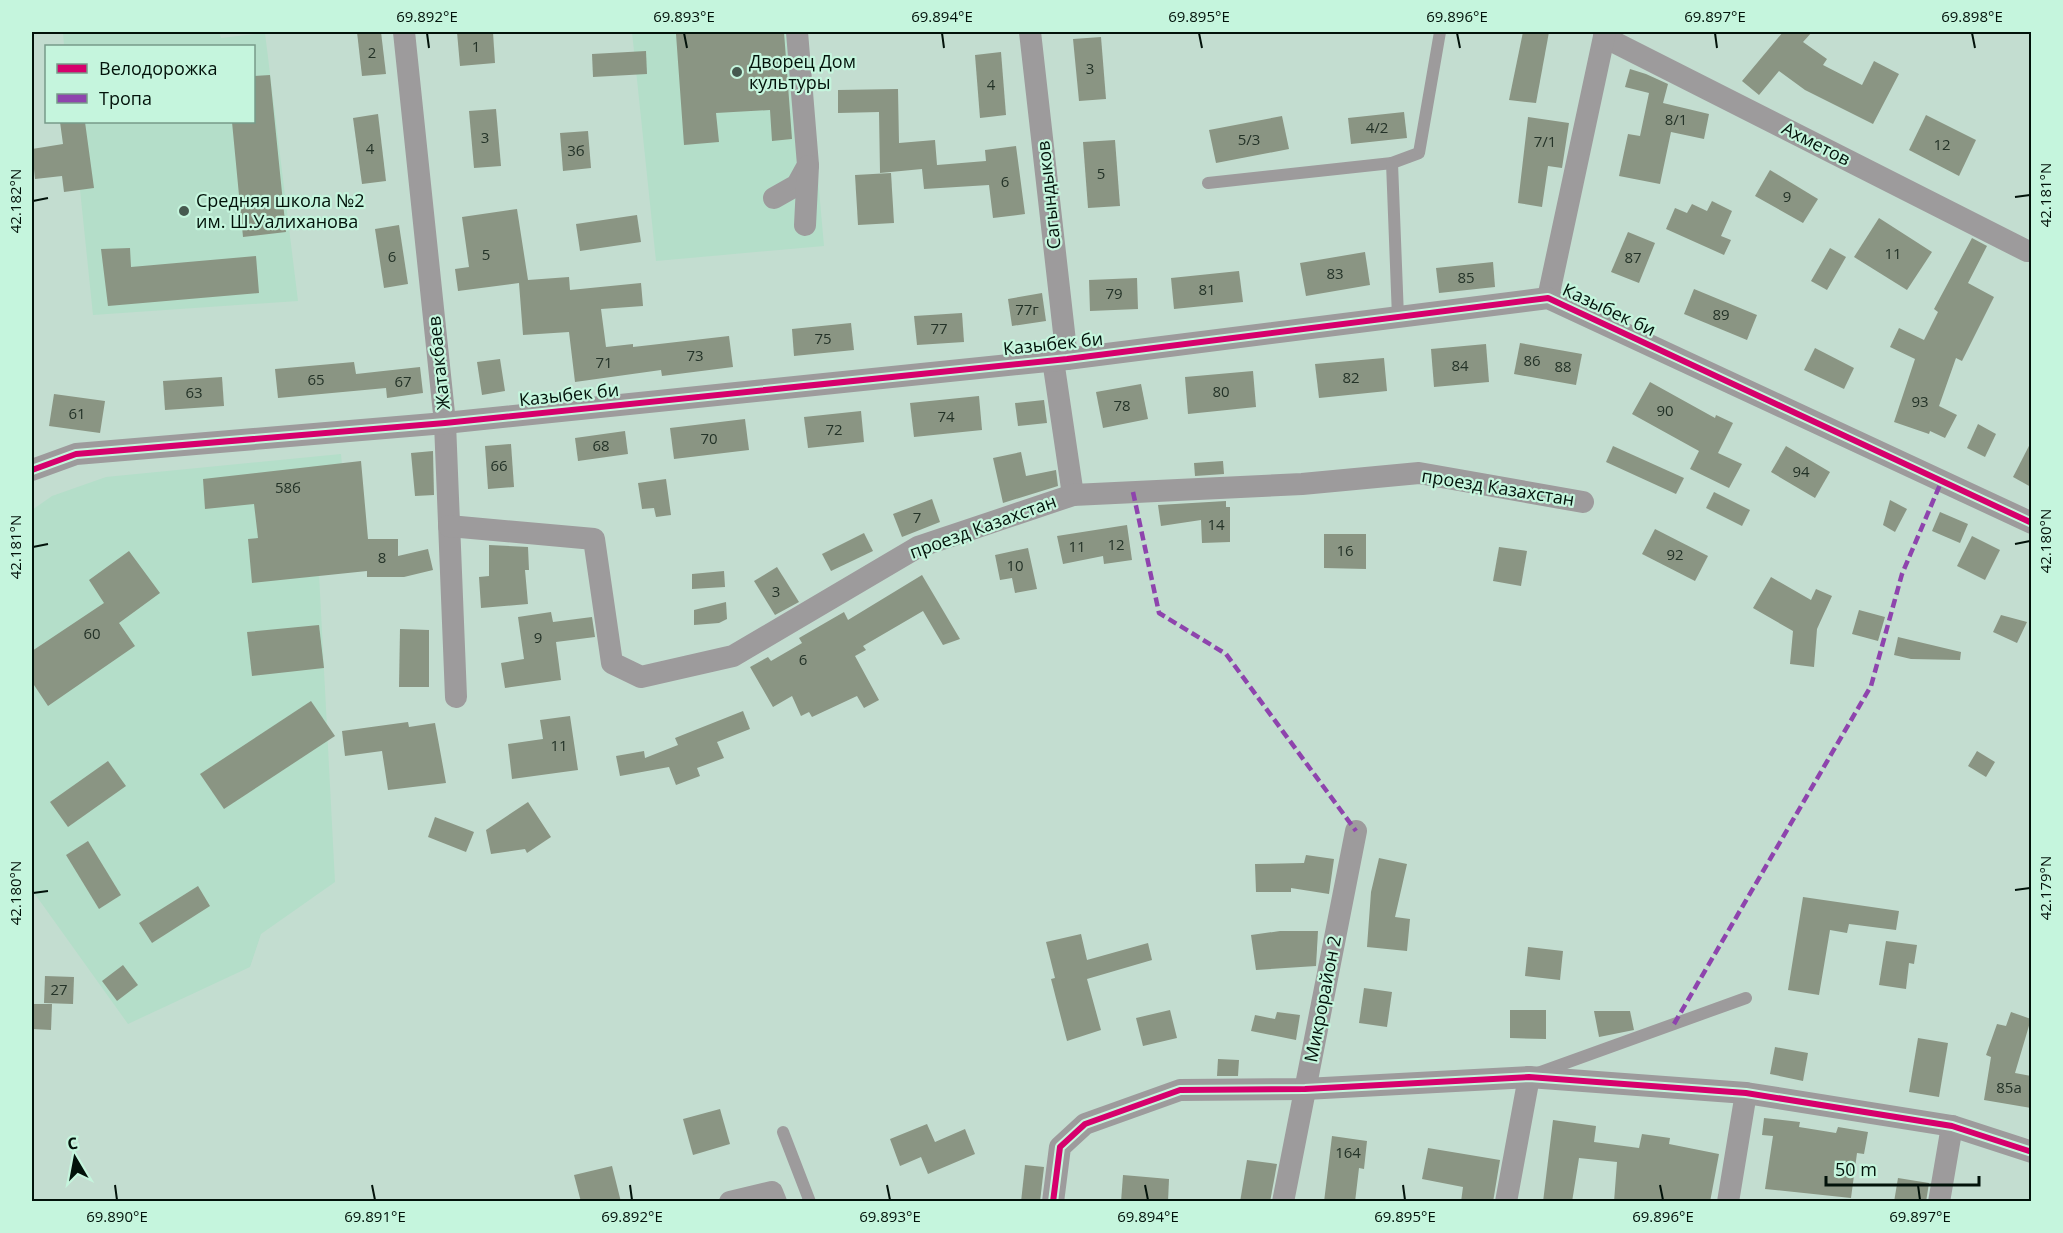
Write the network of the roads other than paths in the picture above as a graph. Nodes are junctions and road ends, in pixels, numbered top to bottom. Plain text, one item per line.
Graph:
1 (404, 32) edge
2 (797, 32) edge
3 (1030, 32) edge
4 (1440, 32) edge
5 (1605, 34) edge
6 (1392, 163) junction
7 (808, 165) junction
8 (1208, 183) dead end
9 (774, 198) dead end
10 (805, 225) dead end
11 (2027, 251) dead end
12 (1548, 298) junction
13 (1398, 317) junction
14 (1060, 359) junction
15 (445, 423) junction
16 (33, 467) edge
17 (1073, 495) junction
18 (1583, 502) dead end
19 (2031, 523) edge
20 (449, 526) junction
21 (456, 696) dead end
22 (1356, 831) dead end
23 (1746, 998) dead end
24 (1529, 1077) junction
25 (1305, 1089) junction
26 (1746, 1094) junction
27 (1952, 1126) junction
28 (783, 1132) dead end
29 (2031, 1152) edge
30 (730, 1202) edge
31 (776, 1202) edge
32 (810, 1202) edge
33 (1053, 1202) edge
34 (1283, 1202) edge
35 (1506, 1202) edge
36 (1728, 1202) edge
37 (1939, 1202) edge

1 - 15 street, Жатакбаев
2 - 7 street
3 - 14 street, Сагындыков
4 - 6 lane
5 - 11 street, Ахметов
5 - 12 street, Ахметов
6 - 8 lane
6 - 13 lane
7 - 9 street
7 - 10 street
12 - 13 street, Казыбек би
12 - 19 street, Казыбек би
13 - 14 street, Казыбек би
14 - 15 street, Казыбек би
14 - 17 street, Сагындыков
15 - 16 street, Казыбек би
15 - 20 street, Жатакбаев
17 - 18 street, проезд Казахстан
17 - 20 street, проезд Казахстан
20 - 21 street, Жатакбаев
22 - 25 street, Микрорайон 2
23 - 24 lane
24 - 25 street
24 - 26 street
24 - 35 street
25 - 33 street
25 - 34 street, Микрорайон 2
26 - 27 street
26 - 36 street
27 - 29 street
27 - 37 street
28 - 32 lane
30 - 31 street

